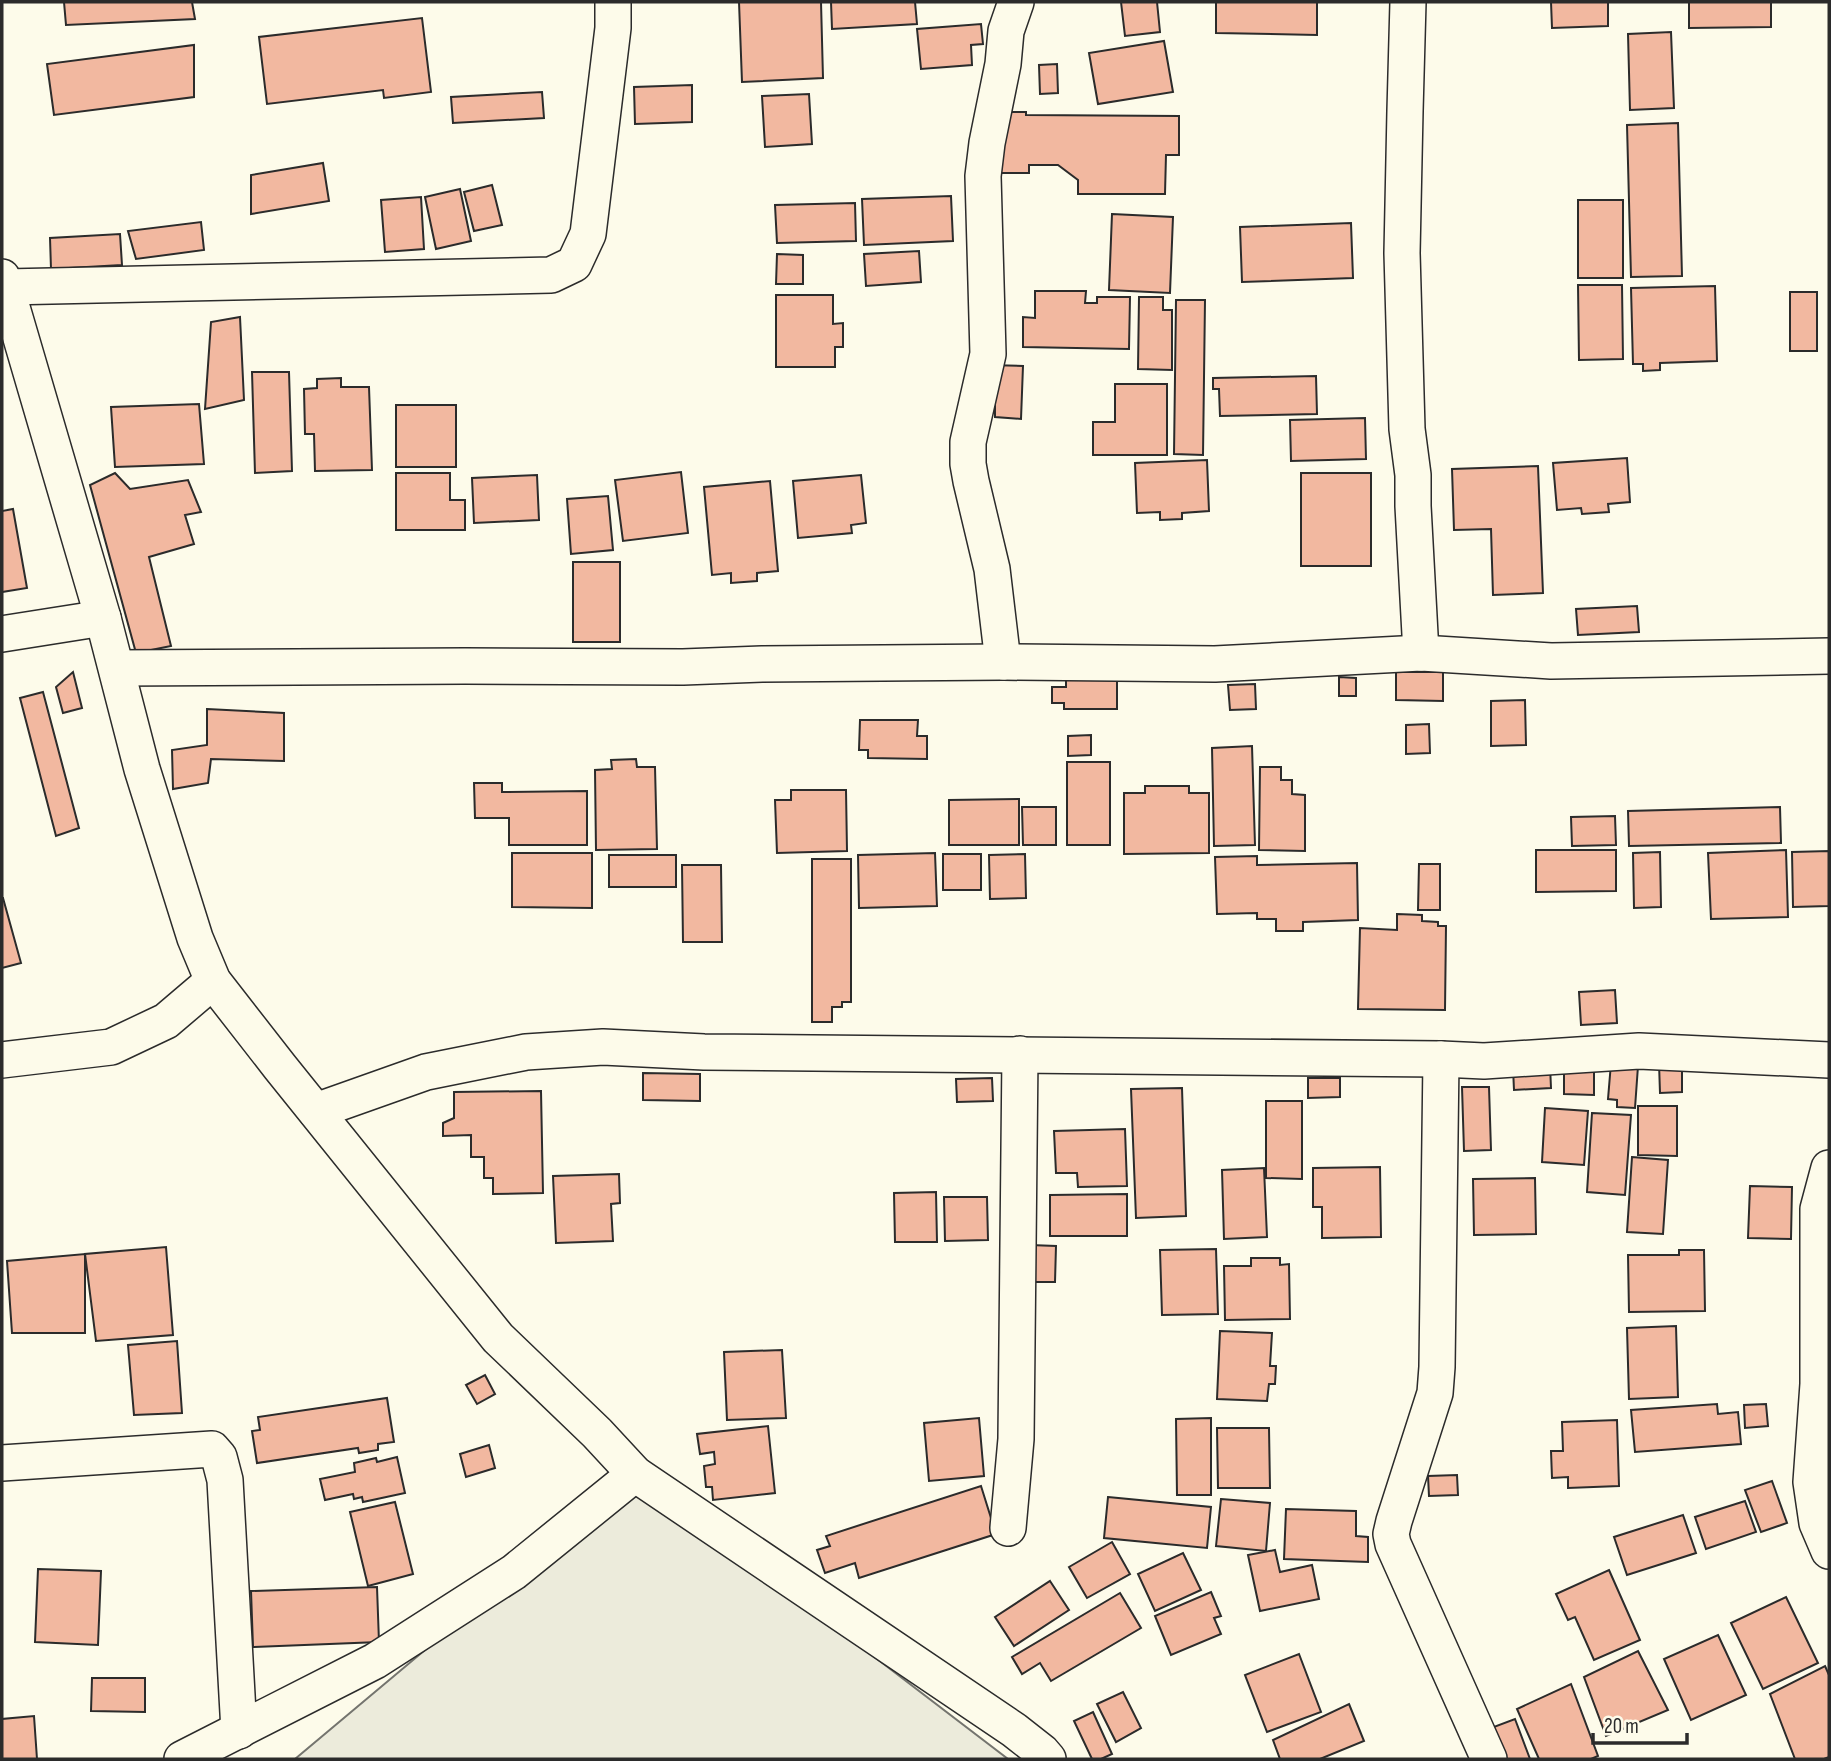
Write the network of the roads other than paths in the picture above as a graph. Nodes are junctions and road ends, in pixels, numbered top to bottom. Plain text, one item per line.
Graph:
1 (613, 2) edge
2 (1016, 2) edge
3 (1409, 2) edge
4 (4, 282) edge
5 (103, 618) junction
6 (2, 634) edge
7 (1421, 653) junction
8 (1829, 656) edge
9 (1003, 662) junction
10 (117, 668) junction
11 (213, 981) junction
12 (1020, 1055) junction
13 (1441, 1059) junction
14 (2, 1060) edge
15 (1829, 1060) edge
16 (316, 1111) junction
17 (1829, 1168) edge
18 (2, 1462) edge
19 (635, 1474) junction
20 (1008, 1528) dead end
21 (1829, 1550) edge
22 (239, 1731) junction
23 (182, 1759) edge
24 (1048, 1759) edge
25 (1489, 1759) edge

1 - 4 street
2 - 9 street
3 - 7 street
4 - 5 street
5 - 6 street
5 - 10 street
7 - 8 street
7 - 9 street
9 - 10 street
10 - 11 street
11 - 14 street
11 - 16 street
12 - 13 street
12 - 16 street
12 - 20 street
13 - 15 street
13 - 25 street
16 - 19 street
17 - 21 street
18 - 22 street
19 - 22 street
19 - 24 street
22 - 23 street

